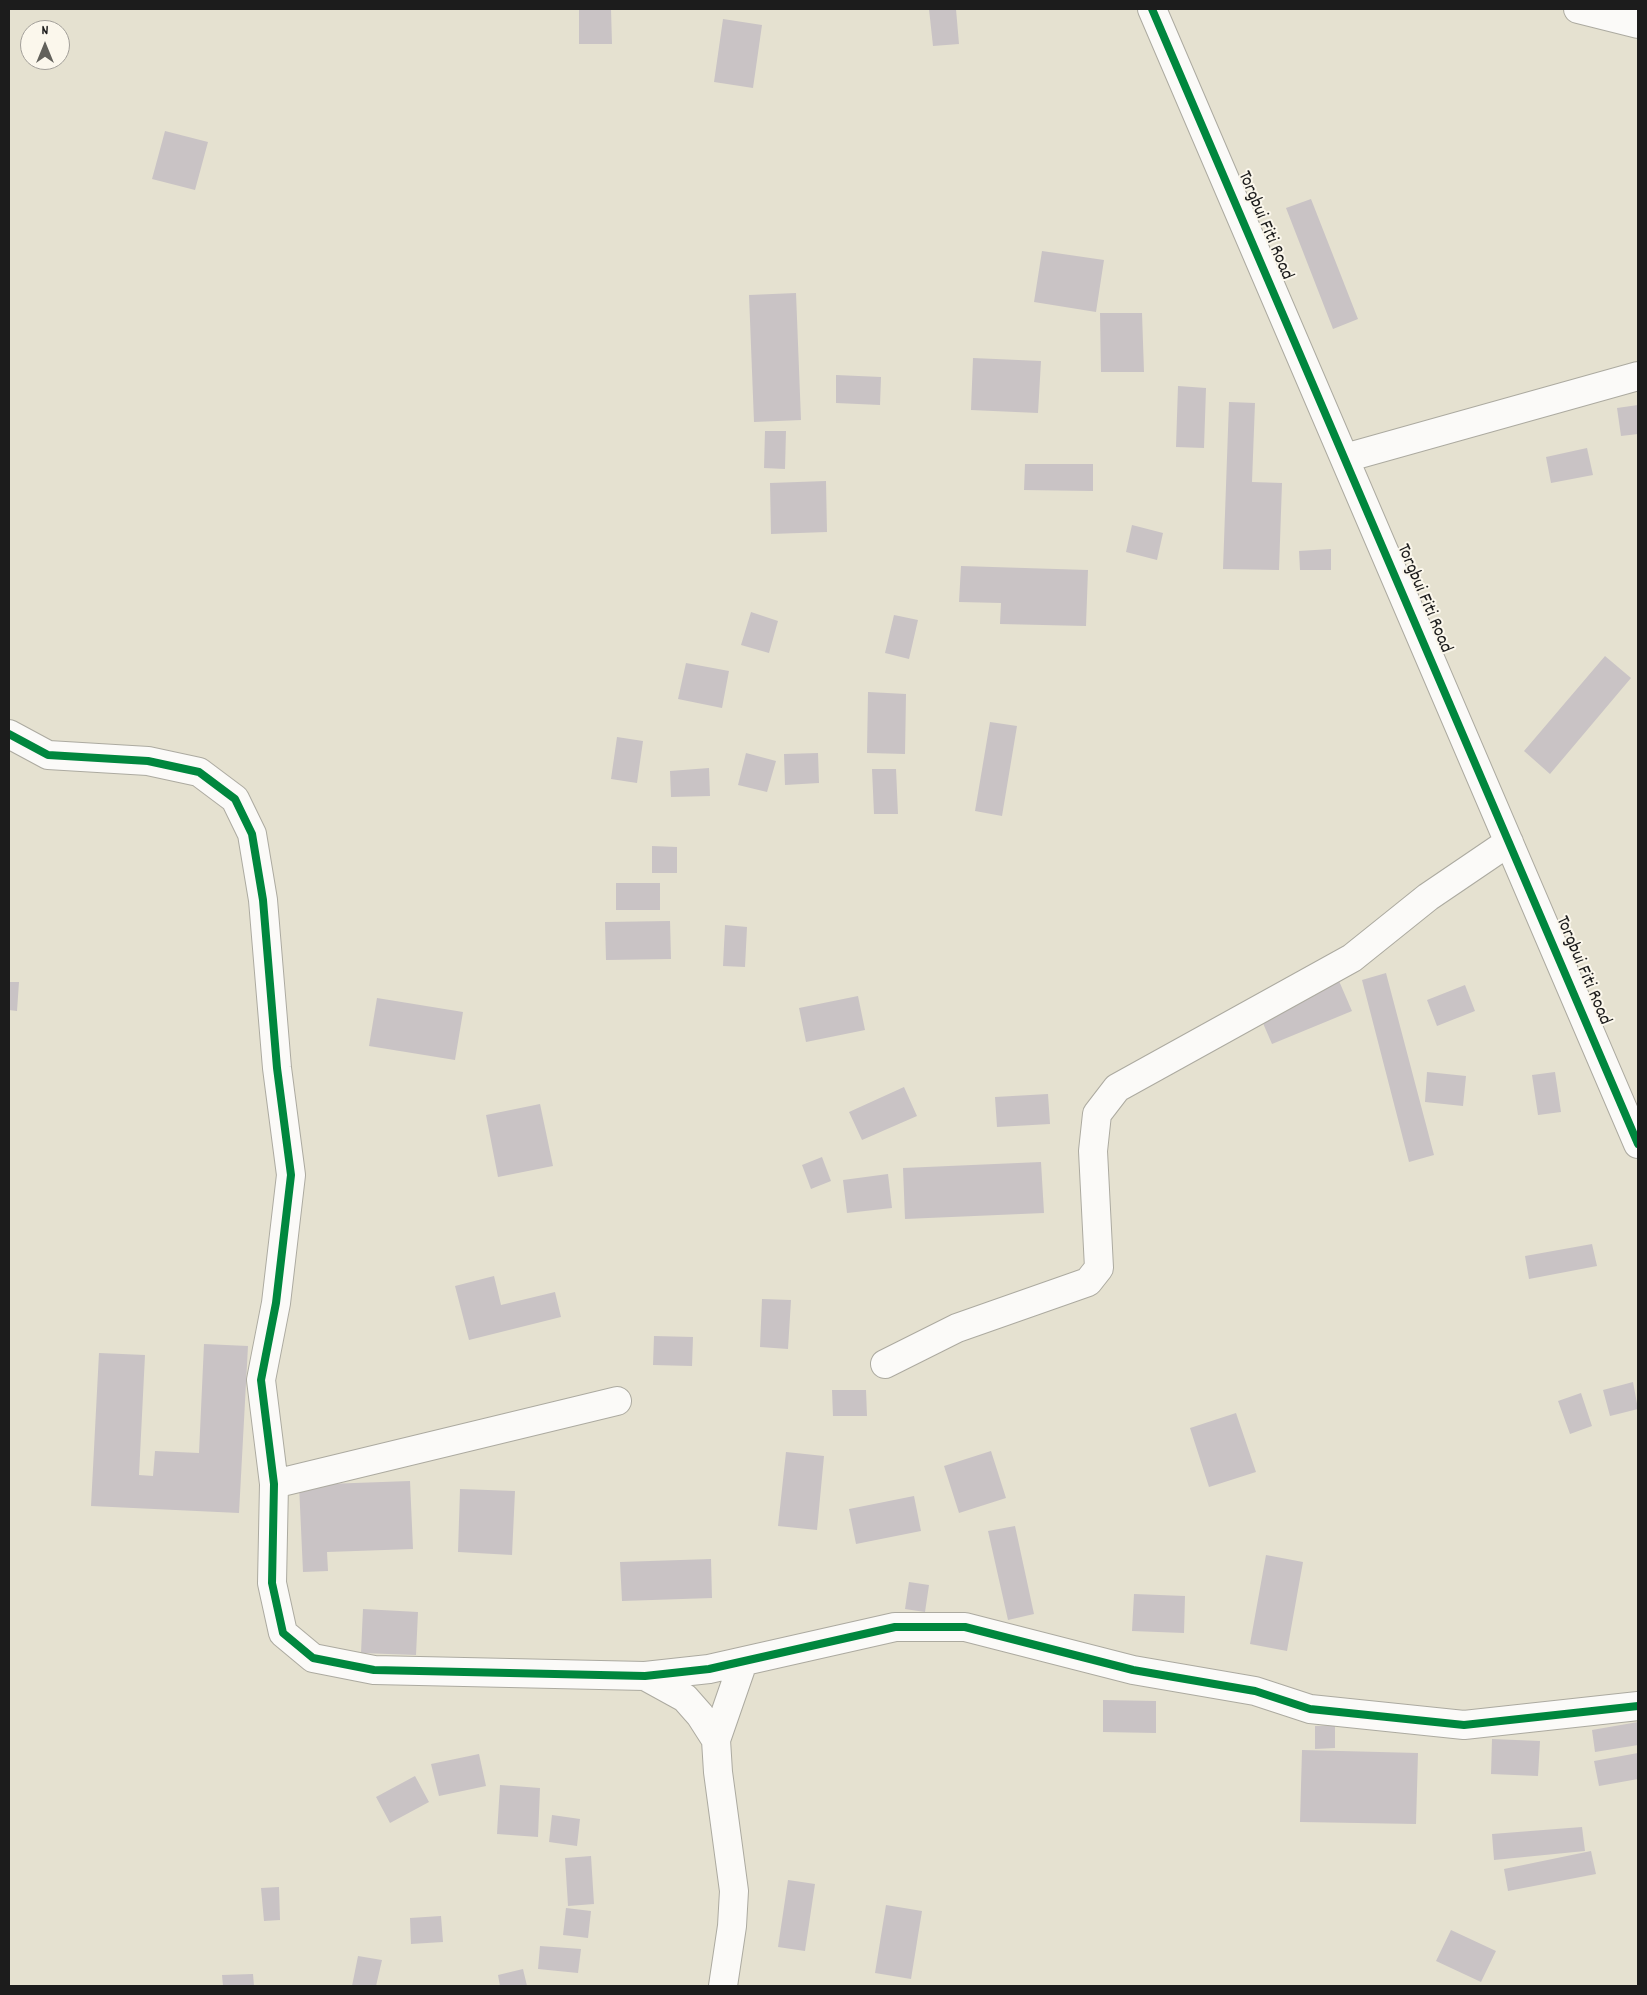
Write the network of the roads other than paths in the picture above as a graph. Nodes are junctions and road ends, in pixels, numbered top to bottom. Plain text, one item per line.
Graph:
1 (1152, 9) edge
2 (1578, 9) edge
3 (1638, 24) edge
4 (1638, 376) edge
5 (1345, 458) junction
6 (9, 734) edge
7 (1509, 842) junction
8 (1638, 1144) edge
9 (885, 1364) dead end
10 (617, 1401) dead end
11 (274, 1484) junction
12 (743, 1662) junction
13 (645, 1676) junction
14 (1638, 1706) edge
15 (716, 1740) junction
16 (723, 1986) edge

1 - 5 street, Torgbui Fiti Road
2 - 3 street
4 - 5 street
5 - 7 street, Torgbui Fiti Road
6 - 11 street
7 - 8 street, Torgbui Fiti Road
7 - 9 street
10 - 11 street
11 - 13 street
12 - 13 street
12 - 14 street
12 - 15 street
13 - 15 street
15 - 16 street

